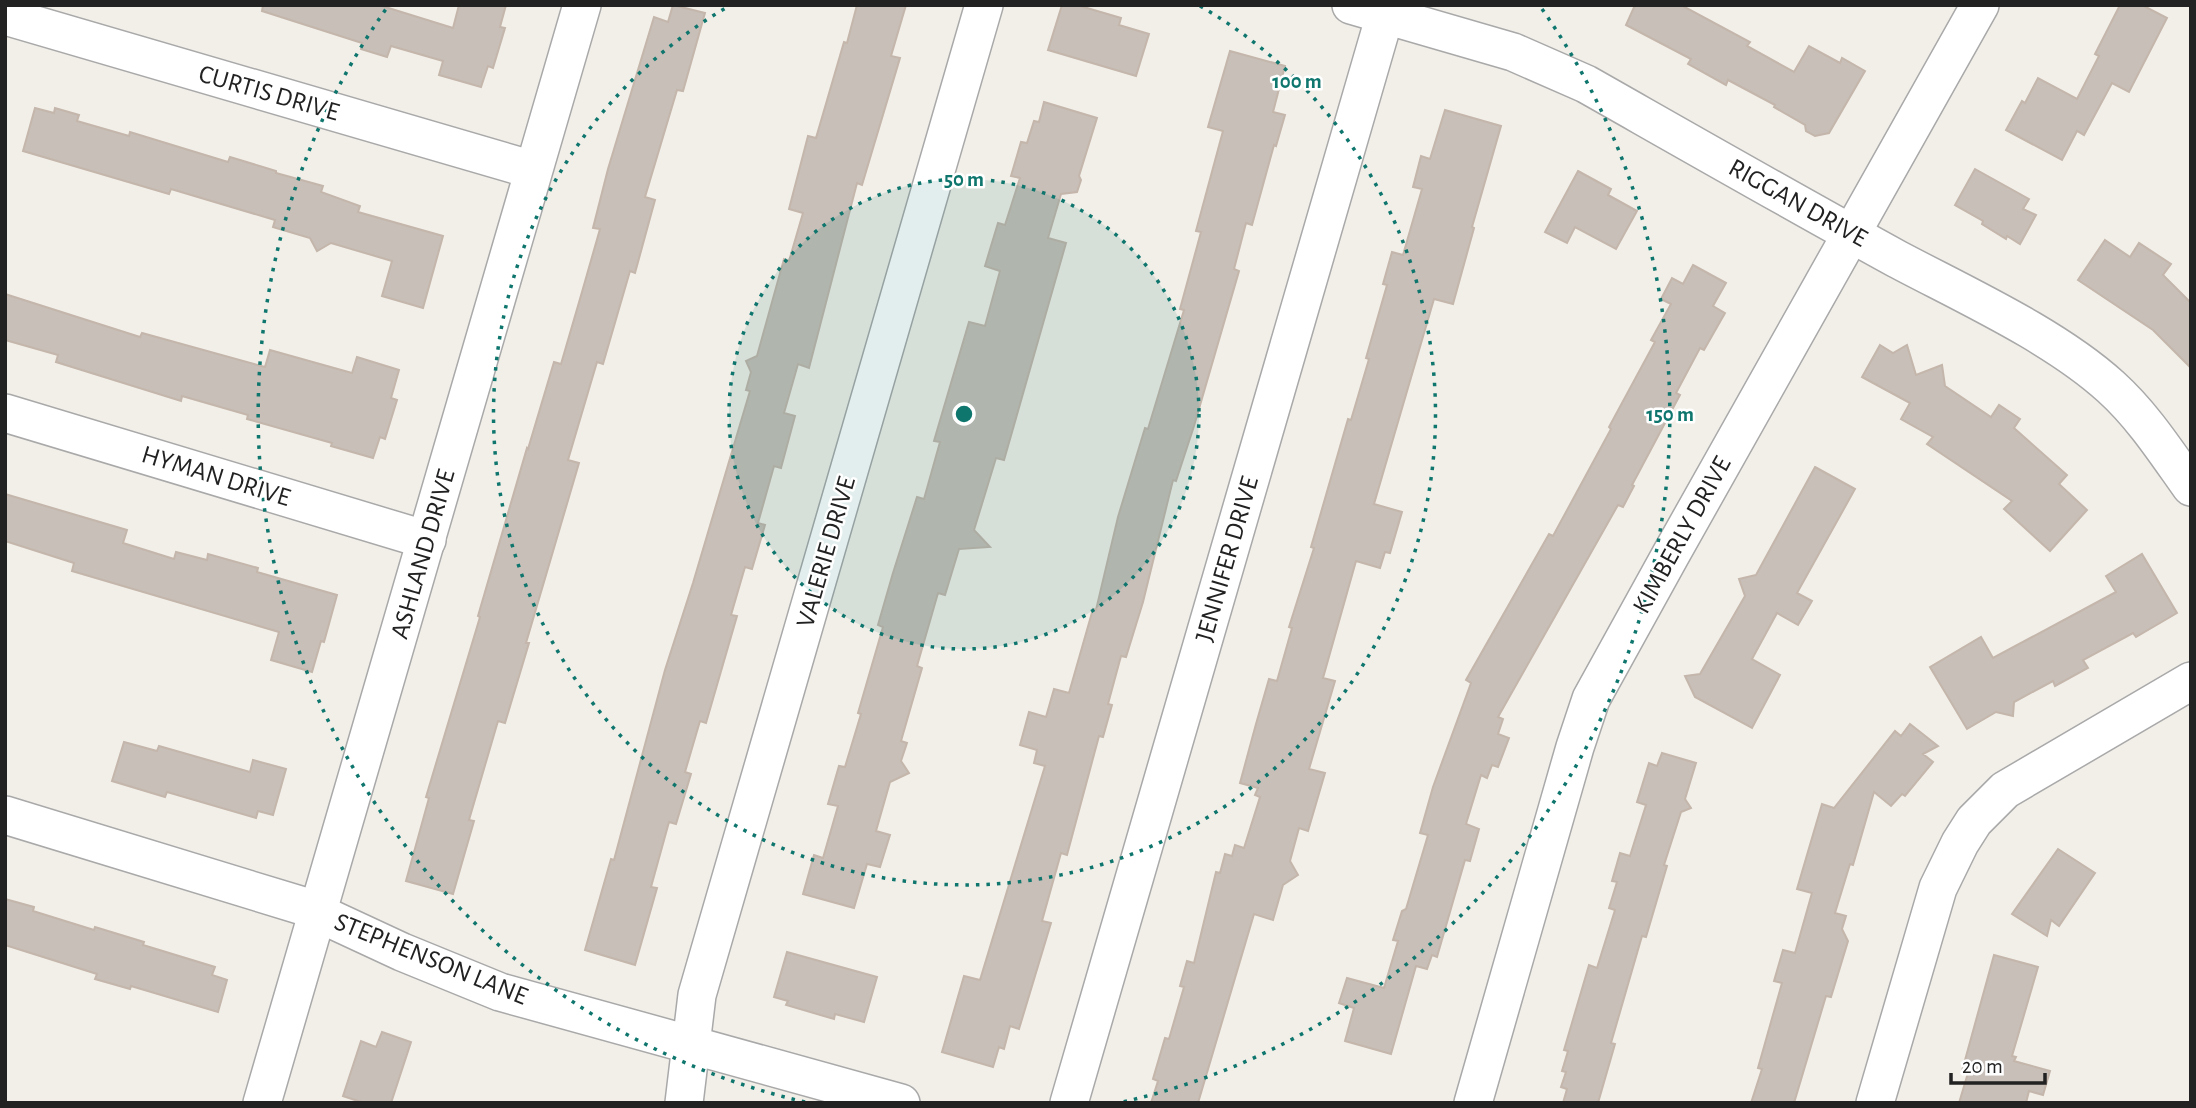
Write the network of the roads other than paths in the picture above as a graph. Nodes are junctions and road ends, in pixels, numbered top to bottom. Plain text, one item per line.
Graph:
1 (582, 5) edge
2 (984, 5) edge
3 (1980, 5) edge
4 (1368, 10) edge
5 (5, 16) edge
6 (533, 170) junction
7 (1853, 234) junction
8 (5, 413) edge
9 (2191, 487) edge
10 (427, 540) junction
11 (2191, 681) edge
12 (5, 816) edge
13 (317, 912) junction
14 (691, 1043) junction
15 (262, 1103) edge
16 (684, 1103) edge
17 (901, 1103) edge
18 (1069, 1103) edge
19 (1473, 1103) edge
20 (1875, 1103) edge

1 - 6 street, ASHLAND DRIVE
2 - 14 street, VALERIE DRIVE
3 - 7 street, KIMBERLY DRIVE
4 - 7 street, RIGGAN DRIVE
4 - 18 street, JENNIFER DRIVE
5 - 6 street, CURTIS DRIVE
6 - 10 street, ASHLAND DRIVE
7 - 9 street, RIGGAN DRIVE
7 - 19 street, KIMBERLY DRIVE
8 - 10 street, HYMAN DRIVE
10 - 13 street, ASHLAND DRIVE
11 - 20 street
12 - 13 street, STEPHENSON LANE
13 - 14 street, STEPHENSON LANE
13 - 15 street, ASHLAND DRIVE
14 - 16 street, VALERIE DRIVE
14 - 17 street, STEPHENSON LANE

